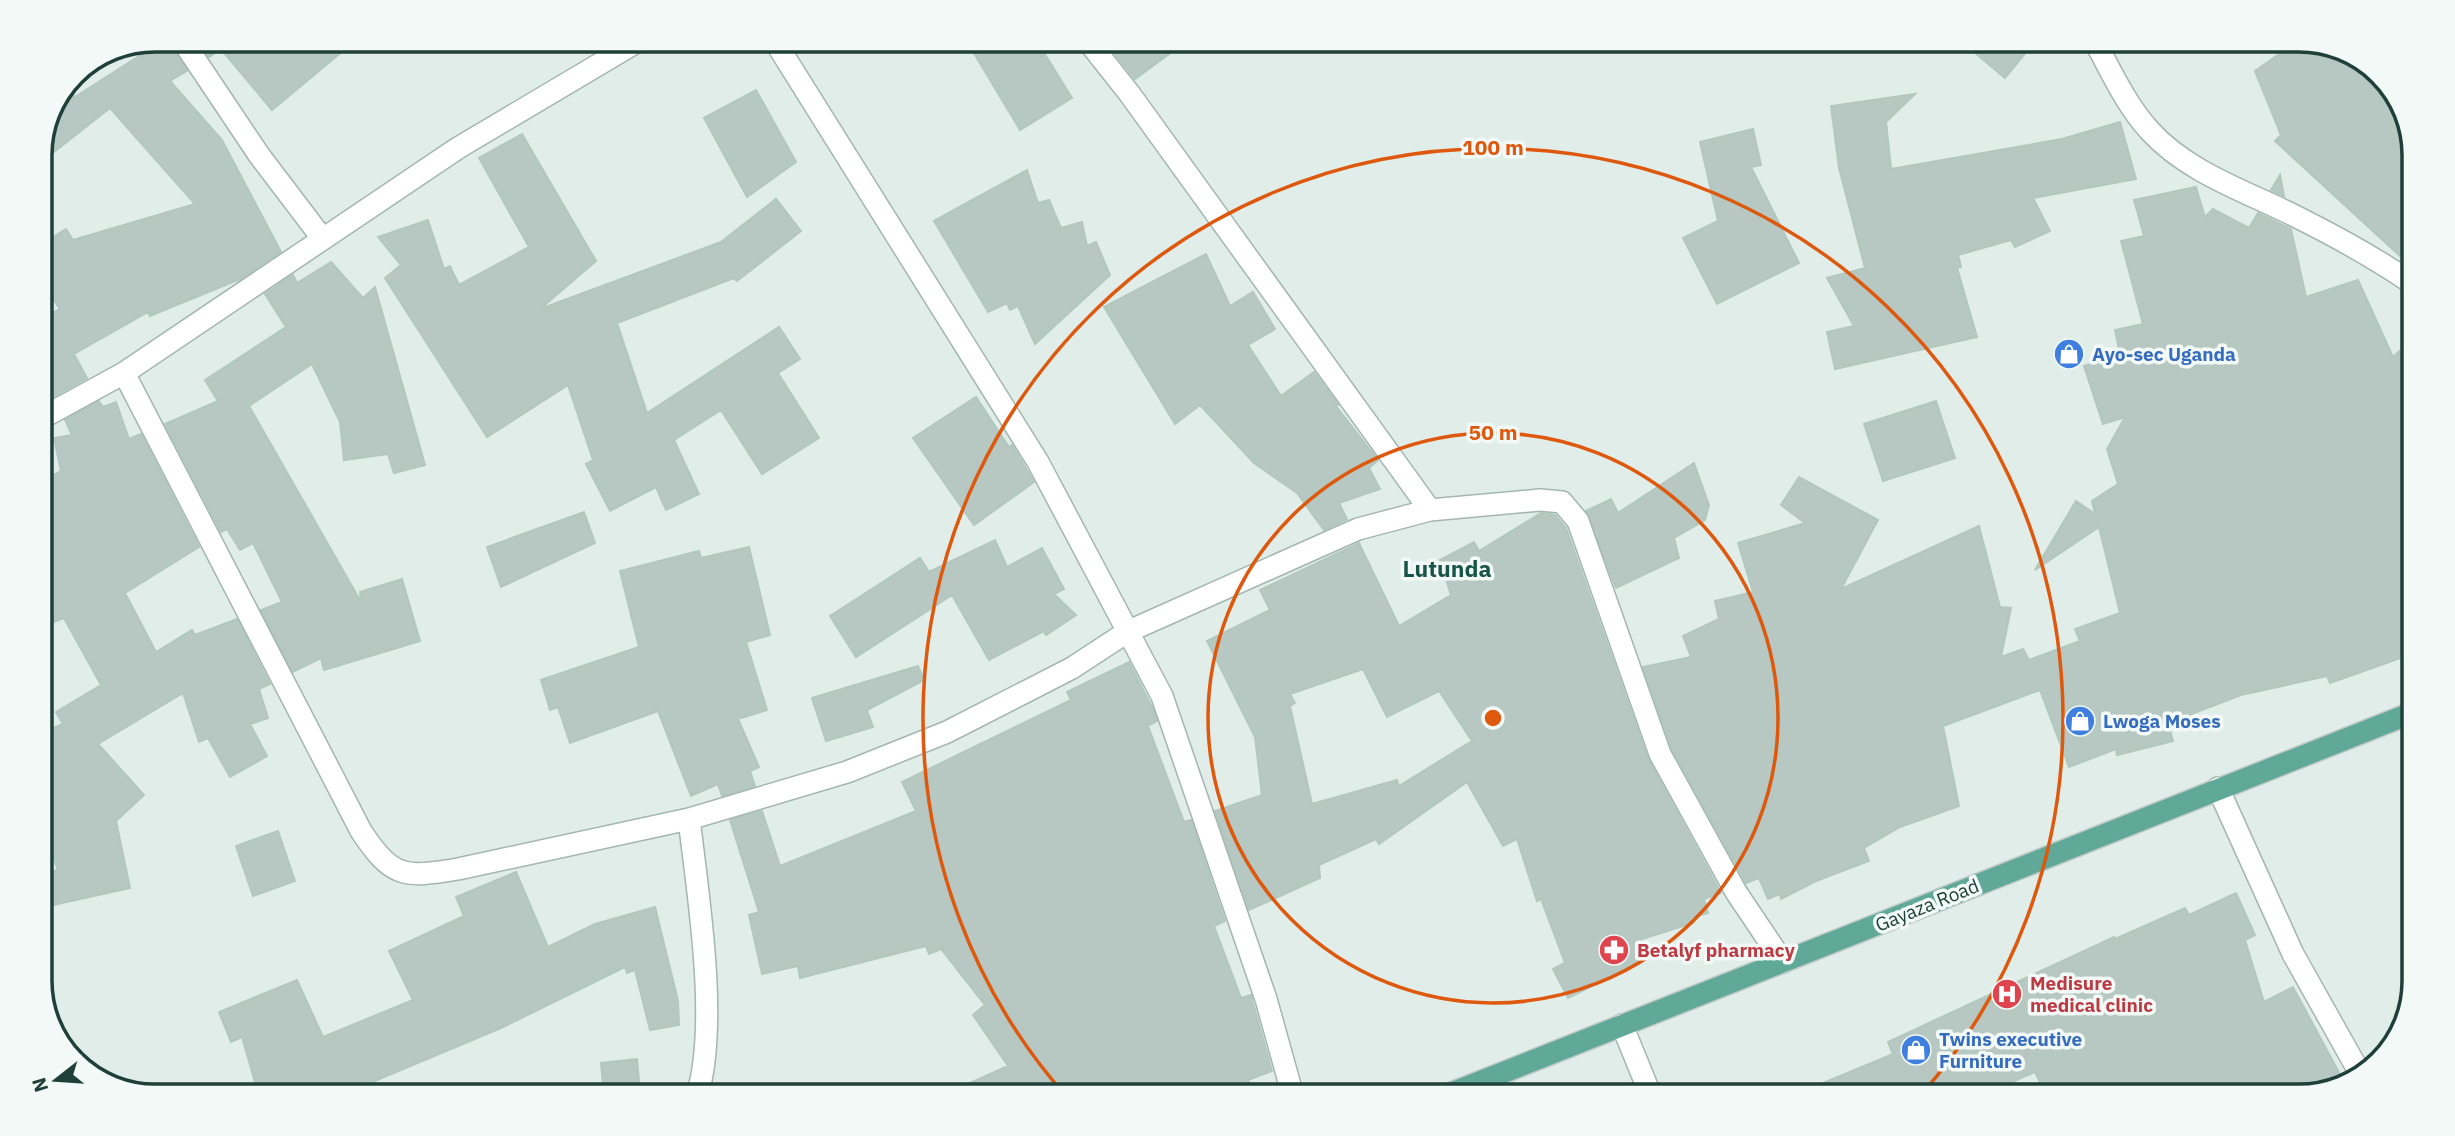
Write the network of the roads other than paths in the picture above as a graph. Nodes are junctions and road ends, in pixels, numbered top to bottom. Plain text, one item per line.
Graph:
1 (191, 53) edge
2 (618, 53) edge
3 (782, 53) edge
4 (1097, 53) edge
5 (2101, 53) edge
6 (322, 238) junction
7 (2402, 278) edge
8 (124, 373) junction
9 (53, 412) edge
10 (1430, 510) junction
11 (1126, 632) junction
12 (2402, 717) edge
13 (2218, 788) junction
14 (689, 819) junction
15 (1783, 962) junction
16 (1622, 1025) junction
17 (2356, 1067) edge
18 (701, 1084) edge
19 (1290, 1084) edge
20 (1474, 1084) edge
21 (1646, 1084) edge

1 - 6 street
2 - 6 street
3 - 11 street
4 - 10 street
5 - 7 street
6 - 8 street
8 - 9 street
8 - 14 street
10 - 11 street
10 - 15 street
11 - 14 street
11 - 19 street
12 - 13 main road, Gayaza Road
13 - 15 main road, Gayaza Road
13 - 17 street
14 - 18 street
15 - 16 main road, Gayaza Road
16 - 20 main road, Gayaza Road
16 - 21 street

